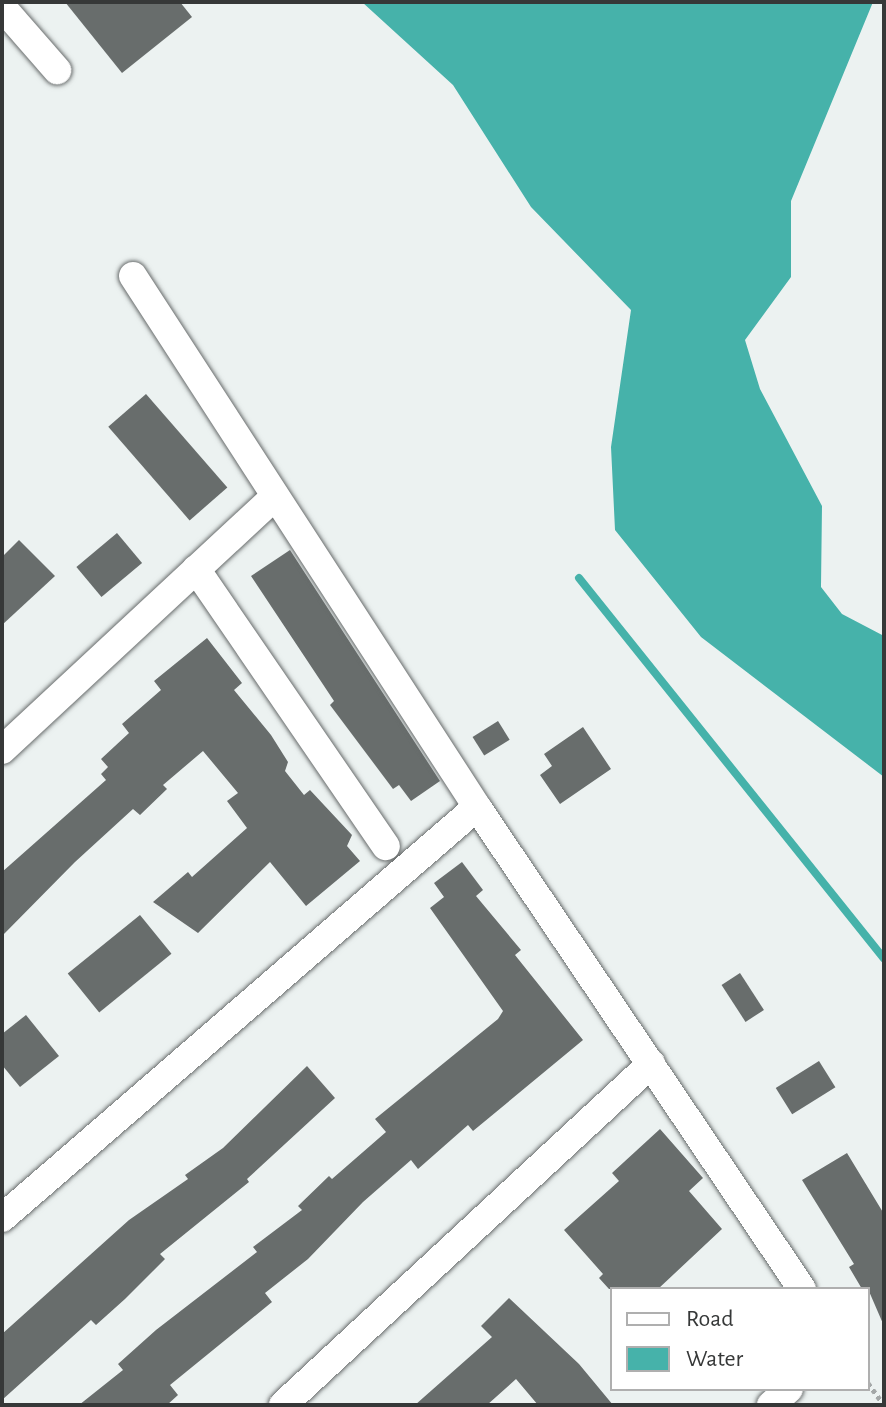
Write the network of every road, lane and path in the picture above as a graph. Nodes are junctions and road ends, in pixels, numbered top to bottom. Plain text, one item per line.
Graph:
1 (2, 7) edge
2 (57, 70) dead end
3 (133, 276) dead end
4 (274, 497) junction
5 (196, 569) junction
6 (2, 750) edge
7 (477, 807) junction
8 (386, 846) dead end
9 (651, 1064) junction
10 (2, 1218) edge
11 (801, 1287) edge
12 (870, 1386) edge
13 (787, 1391) edge
14 (283, 1405) edge
15 (771, 1405) edge
16 (884, 1405) edge

1 - 2 street
3 - 4 street
4 - 5 street
4 - 7 street
5 - 6 street
5 - 8 street
7 - 9 street
7 - 10 street
9 - 11 street
9 - 14 street
12 - 16 path
13 - 15 street

